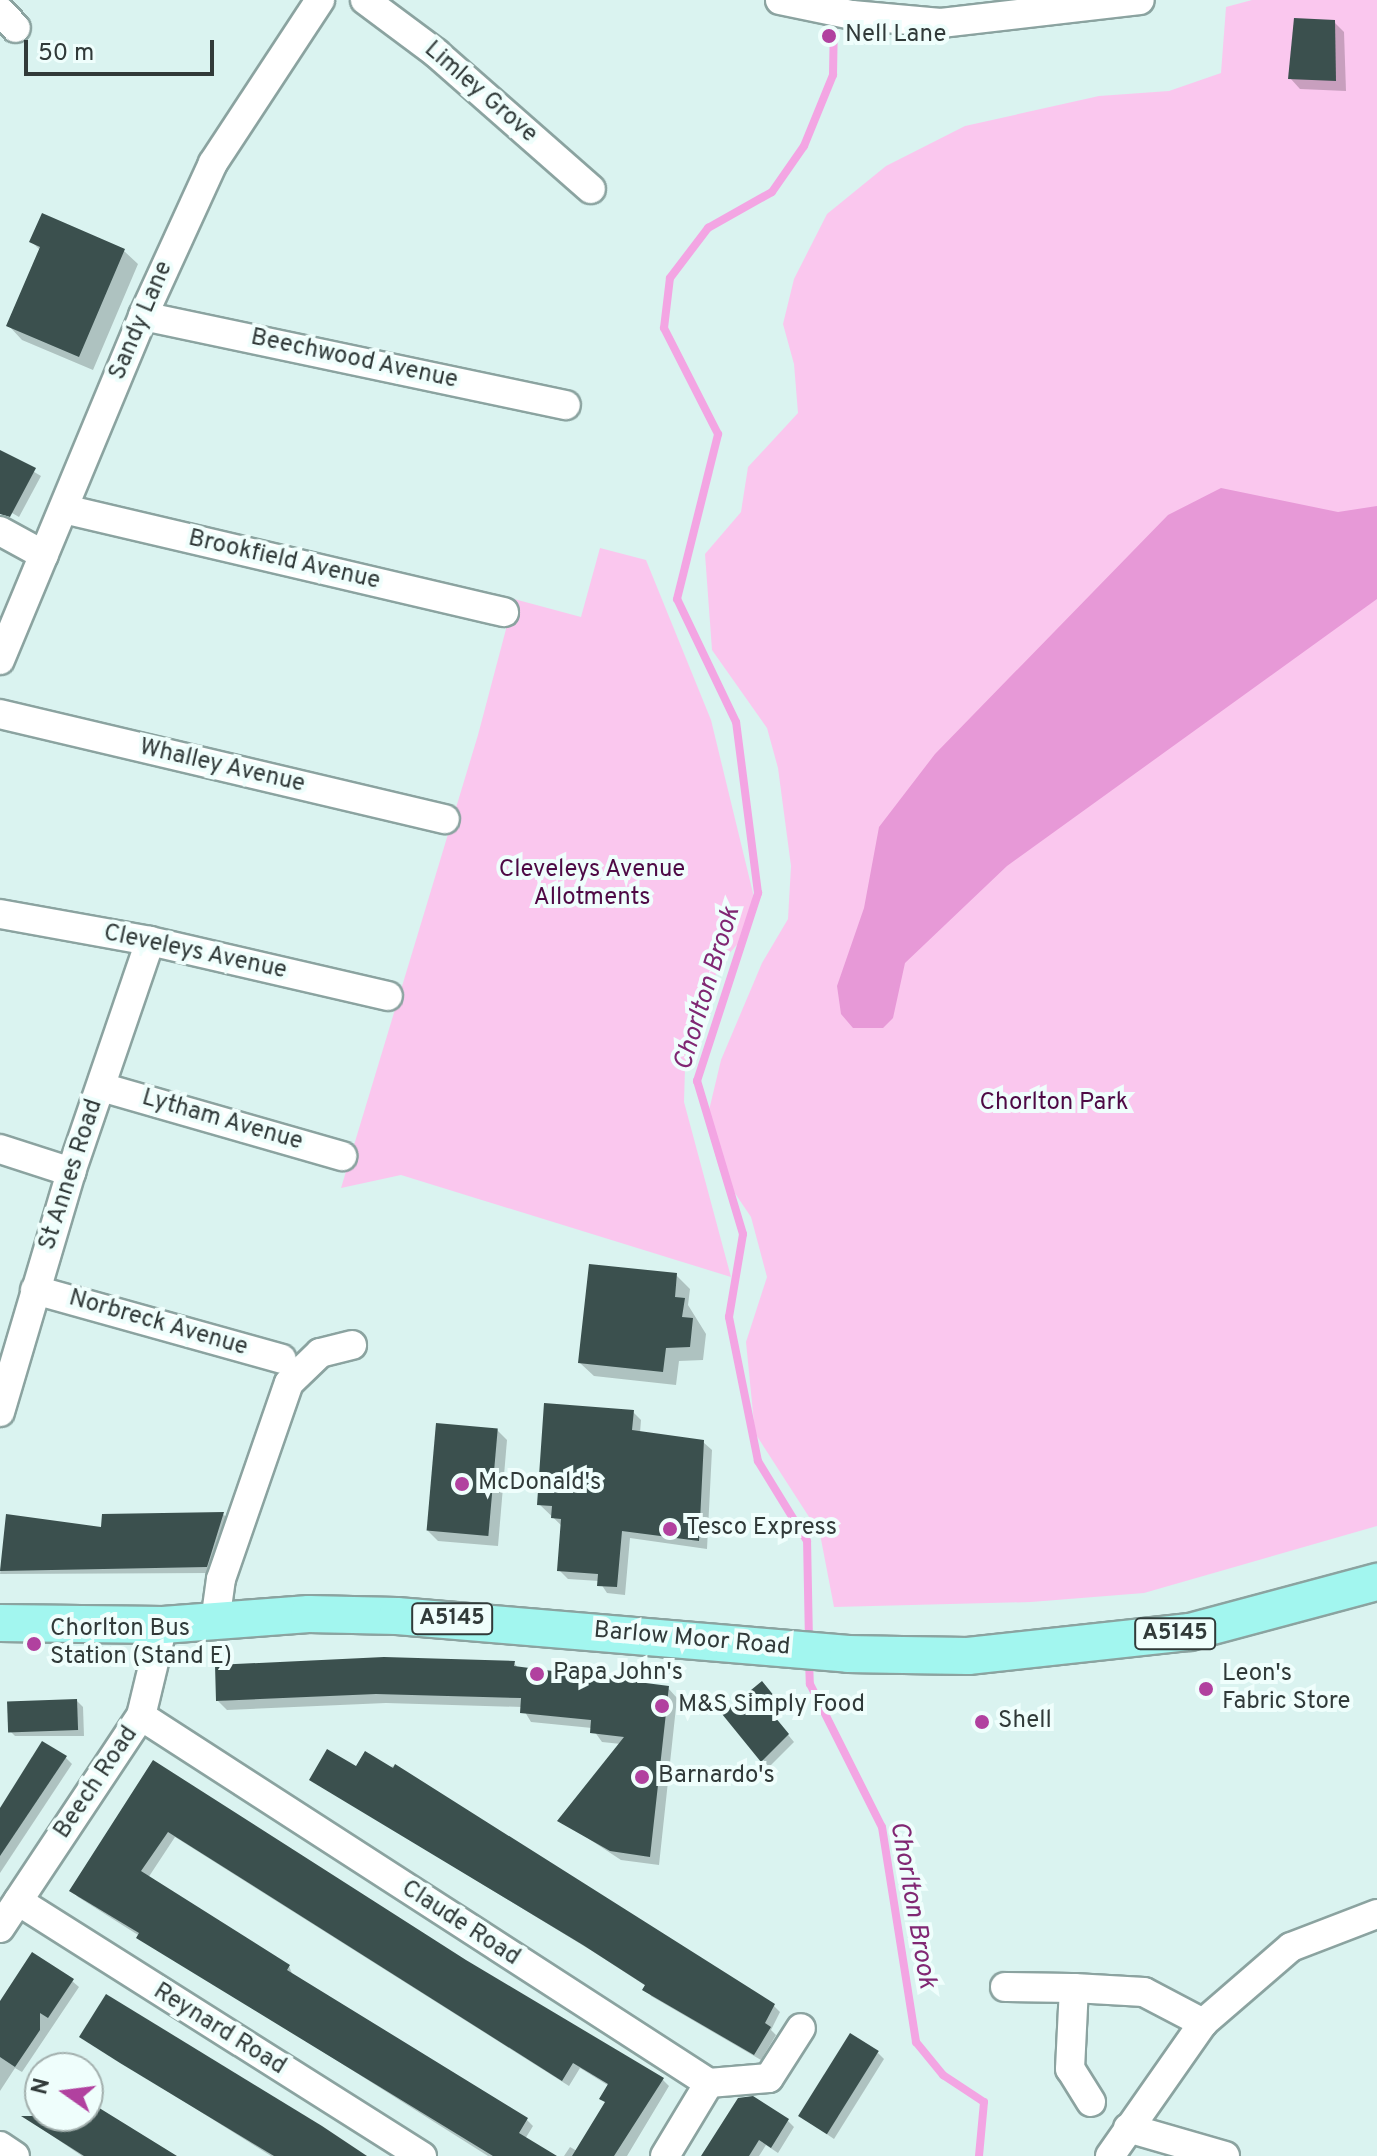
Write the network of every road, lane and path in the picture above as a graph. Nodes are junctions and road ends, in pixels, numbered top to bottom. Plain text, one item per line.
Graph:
1 (320, 0) edge
2 (365, 0) edge
3 (780, 0) edge
4 (1140, 0) edge
5 (591, 189) dead end
6 (143, 316) junction
7 (566, 405) dead end
8 (64, 509) junction
9 (0, 531) edge
10 (44, 555) junction
11 (504, 612) dead end
12 (0, 660) edge
13 (0, 714) edge
14 (445, 819) dead end
15 (0, 914) edge
16 (150, 941) junction
17 (388, 996) dead end
18 (101, 1087) junction
19 (0, 1149) edge
20 (342, 1156) dead end
21 (71, 1172) junction
22 (35, 1290) junction
23 (352, 1345) dead end
24 (282, 1359) dead end
25 (0, 1412) edge
26 (1377, 1582) edge
27 (215, 1622) junction
28 (0, 1623) edge
29 (163, 1625) junction
30 (141, 1716) junction
31 (18, 1901) junction
32 (1377, 1914) edge
33 (0, 1928) edge
34 (1005, 1987) dead end
35 (1074, 1988) junction
36 (1203, 2023) junction
37 (801, 2028) dead end
38 (709, 2083) junction
39 (1091, 2102) dead end
40 (1128, 2128) junction
41 (0, 2146) edge
42 (15, 2156) edge
43 (422, 2156) edge
44 (665, 2156) edge
45 (1110, 2156) edge
46 (1225, 2156) edge

1 - 6 street, Sandy Lane
2 - 5 street, Limley Grove
3 - 4 street
6 - 7 street, Beechwood Avenue
6 - 8 street, Sandy Lane
8 - 10 street, Sandy Lane
8 - 11 street, Brookfield Avenue
9 - 10 street
10 - 12 street, Sandy Lane
13 - 14 street, Whalley Avenue
15 - 16 street, Cleveleys Avenue
16 - 17 street, Cleveleys Avenue
16 - 18 street, St Annes Road
18 - 20 street, Lytham Avenue
18 - 21 street, St Annes Road
19 - 21 street
21 - 22 street, St Annes Road
22 - 24 street, Norbreck Avenue
22 - 25 street, St Annes Road
23 - 27 street
26 - 27 main road, Barlow Moor Road / A5145
27 - 29 main road, Barlow Moor Road / A5145
28 - 29 main road, Barlow Moor Road / A5145
29 - 30 street, Beech Road
30 - 31 street, Beech Road
30 - 38 street, Claude Road
31 - 33 street, Beech Road
31 - 43 street, Reynard Road
32 - 36 street
34 - 35 street
35 - 36 street
35 - 39 street
36 - 40 street
37 - 38 street
38 - 44 street
40 - 45 street
40 - 46 street
41 - 42 street

